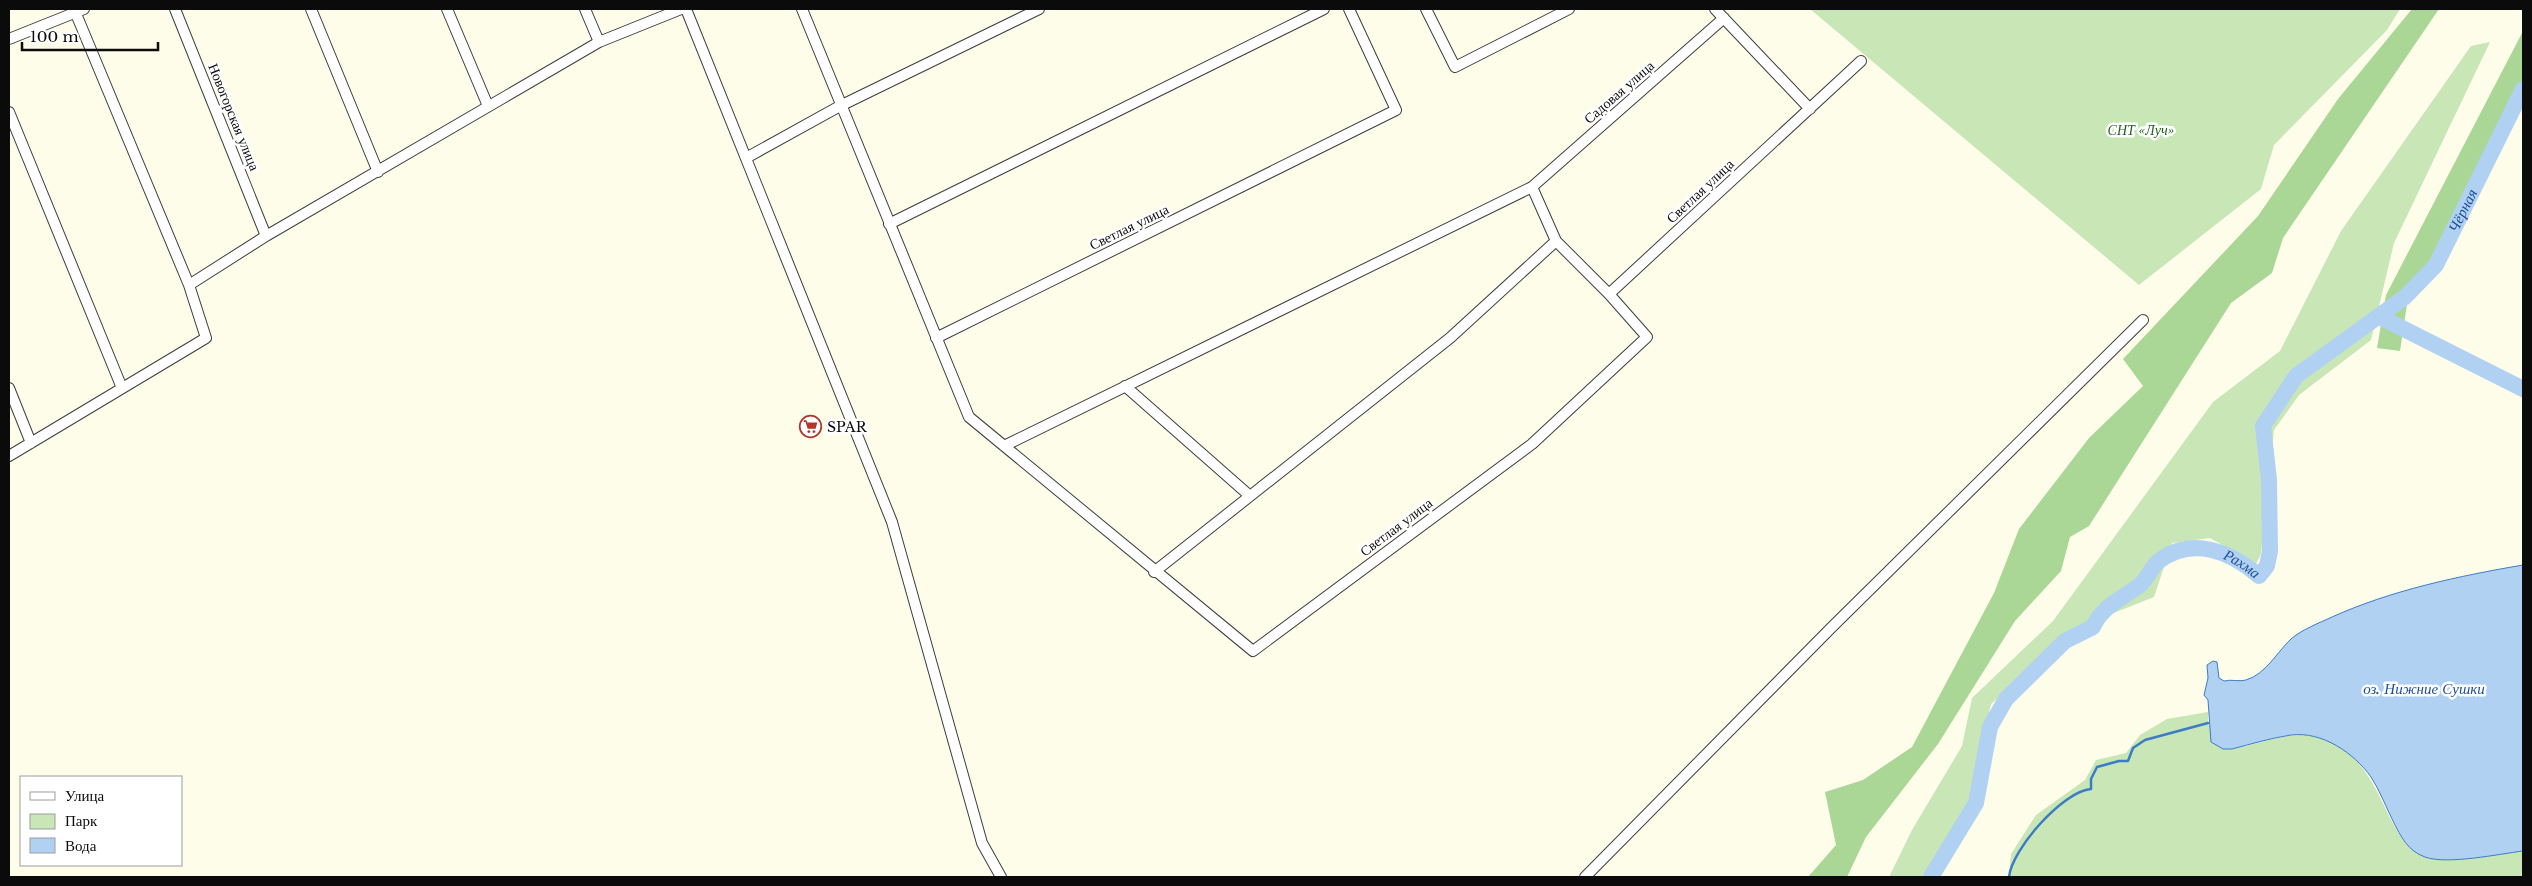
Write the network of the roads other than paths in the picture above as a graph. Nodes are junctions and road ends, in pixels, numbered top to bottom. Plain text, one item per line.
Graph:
1 (175, 9) edge
2 (310, 9) edge
3 (447, 9) edge
4 (585, 9) edge
5 (681, 9) edge
6 (686, 9) edge
7 (802, 9) edge
8 (1039, 9) edge
9 (1324, 9) edge
10 (1349, 9) edge
11 (1426, 9) edge
12 (1569, 9) edge
13 (1715, 9) edge
14 (78, 10) edge
15 (1724, 18) junction
16 (9, 39) edge
17 (599, 42) junction
18 (1861, 61) dead end
19 (488, 106) junction
20 (840, 106) junction
21 (1810, 109) junction
22 (9, 112) edge
23 (11, 126) edge
24 (746, 158) junction
25 (378, 172) junction
26 (1532, 187) junction
27 (889, 224) junction
28 (266, 236) junction
29 (1556, 241) junction
30 (189, 285) junction
31 (1609, 294) junction
32 (2143, 320) dead end
33 (936, 338) junction
34 (1125, 386) junction
35 (9, 388) edge
36 (122, 388) junction
37 (31, 443) junction
38 (1004, 446) junction
39 (9, 456) edge
40 (1250, 496) junction
41 (1154, 572) junction
42 (1001, 877) edge
43 (1585, 877) edge

1 - 28 street, Новогорская улица
2 - 25 street
3 - 19 street
4 - 17 street
5 - 17 street
6 - 24 street
7 - 20 street, Светлая улица
8 - 20 street
9 - 27 street
10 - 33 street, Светлая улица
11 - 12 street
13 - 15 street
14 - 16 street
14 - 30 street
15 - 21 street
15 - 26 street, Садовая улица
17 - 19 street
18 - 21 street, Светлая улица
19 - 25 street
20 - 24 street
20 - 27 street, Светлая улица
21 - 31 street, Светлая улица
22 - 23 street
23 - 36 street
24 - 42 street
25 - 28 street
26 - 29 street
26 - 34 street
27 - 33 street, Светлая улица
28 - 30 street
29 - 31 street
29 - 40 street
30 - 36 street
31 - 41 street, Светлая улица
32 - 43 street
33 - 38 street, Светлая улица
34 - 38 street
34 - 40 street
35 - 37 street
36 - 37 street
37 - 39 street
38 - 41 street, Светлая улица
40 - 41 street

